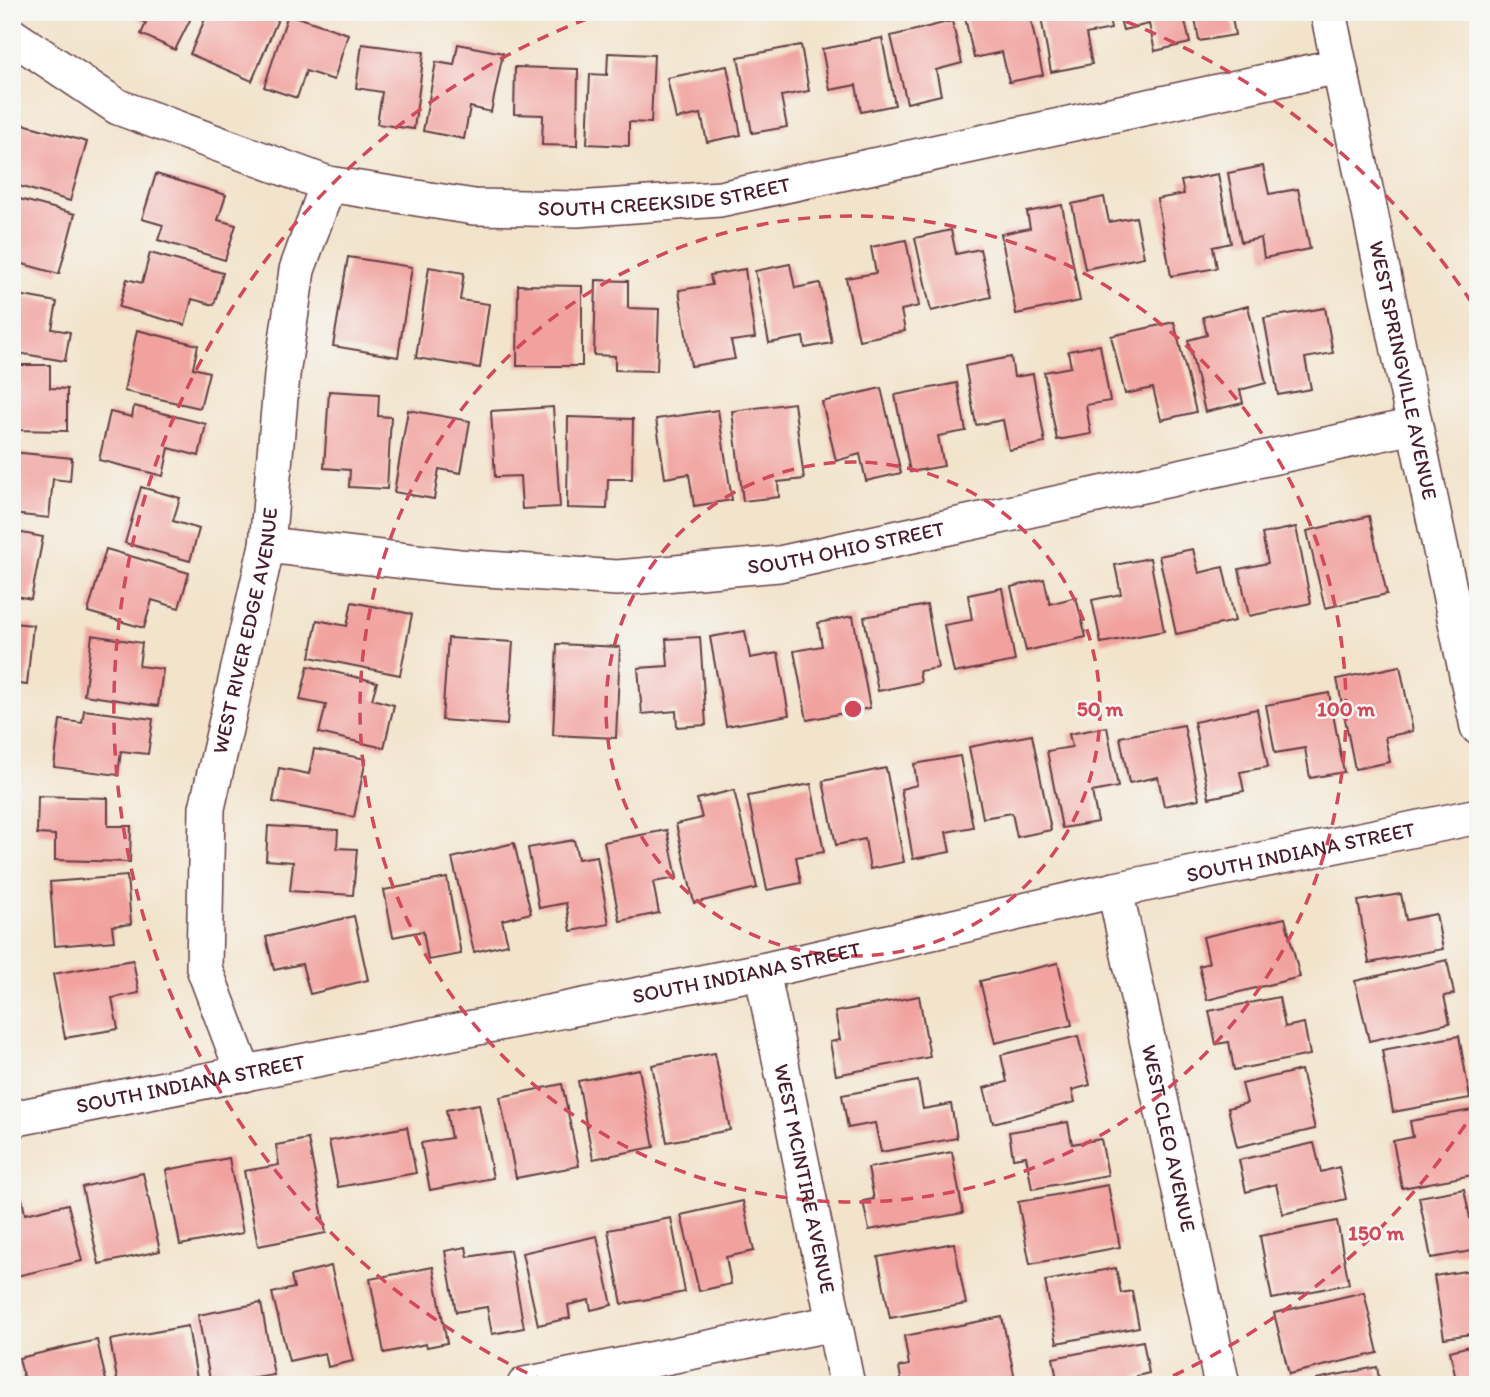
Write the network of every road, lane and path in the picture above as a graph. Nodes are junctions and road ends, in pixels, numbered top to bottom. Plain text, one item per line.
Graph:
1 (1328, 12) edge
2 (12, 36) edge
3 (1339, 66) junction
4 (328, 184) junction
5 (1414, 426) junction
6 (267, 545) junction
7 (1478, 727) edge
8 (1478, 816) edge
9 (1115, 890) junction
10 (762, 971) junction
11 (244, 1074) junction
12 (12, 1119) edge
13 (834, 1323) junction
14 (525, 1385) edge
15 (847, 1385) edge
16 (1222, 1385) edge

1 - 3 street, WEST SPRINGVILLE AVENUE
2 - 4 street, SOUTH CREEKSIDE STREET
3 - 4 street, SOUTH CREEKSIDE STREET
3 - 5 street, WEST SPRINGVILLE AVENUE
4 - 6 street, WEST RIVER EDGE AVENUE
5 - 6 street, SOUTH OHIO STREET
5 - 7 street, WEST SPRINGVILLE AVENUE
6 - 11 street, WEST RIVER EDGE AVENUE
8 - 9 street, SOUTH INDIANA STREET
9 - 10 street, SOUTH INDIANA STREET
9 - 16 street, WEST CLEO AVENUE
10 - 11 street, SOUTH INDIANA STREET
10 - 13 street, WEST MCINTIRE AVENUE
11 - 12 street, SOUTH INDIANA STREET
13 - 14 street
13 - 15 street, WEST MCINTIRE AVENUE

